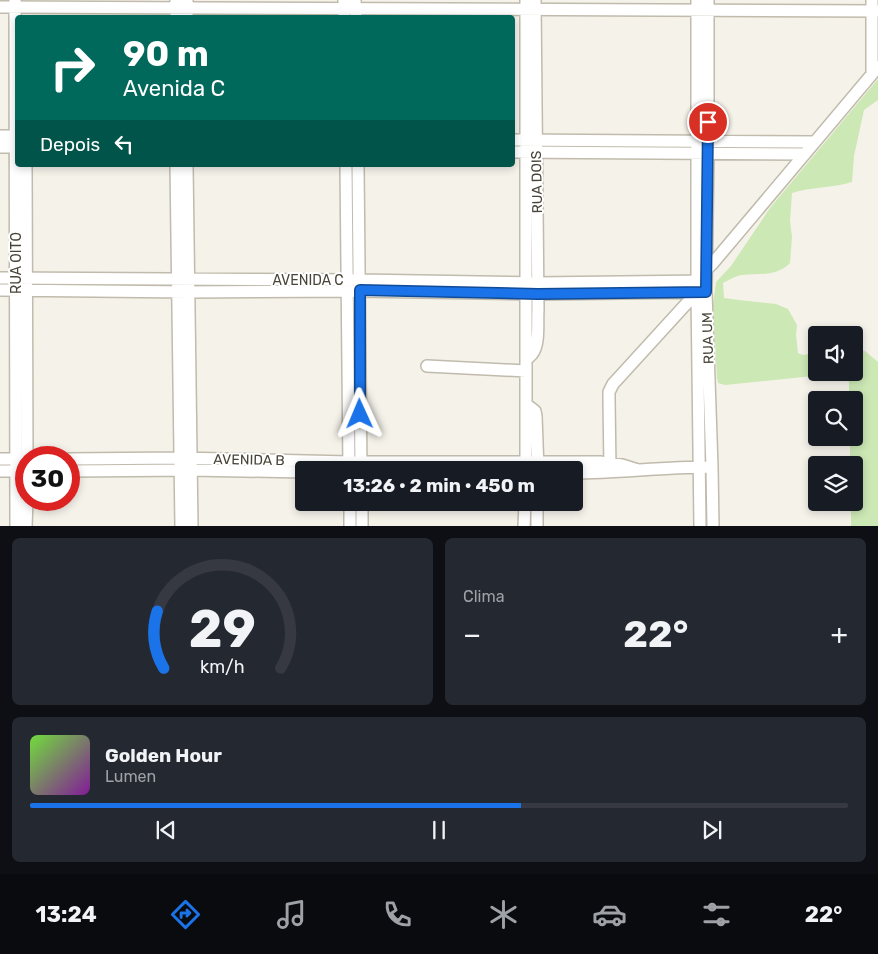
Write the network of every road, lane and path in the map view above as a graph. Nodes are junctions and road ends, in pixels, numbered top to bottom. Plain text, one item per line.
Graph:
1 (530, 5) edge
2 (615, 5) edge
3 (702, 5) edge
4 (748, 5) edge
5 (22, 6) edge
6 (0, 7) edge
7 (874, 7) edge
8 (182, 9) edge
9 (350, 9) edge
10 (875, 70) edge
11 (0, 136) edge
12 (515, 140) edge
13 (531, 140) junction
14 (15, 141) edge
15 (815, 142) junction
16 (15, 143) edge
17 (0, 147) edge
18 (703, 147) junction
19 (515, 152) edge
20 (531, 153) junction
21 (805, 154) junction
22 (18, 167) edge
23 (26, 167) edge
24 (176, 167) edge
25 (187, 167) edge
26 (346, 167) edge
27 (358, 167) edge
28 (0, 278) edge
29 (21, 278) junction
30 (183, 279) junction
31 (360, 285) junction
32 (702, 285) junction
33 (294, 286) junction
34 (346, 286) junction
35 (532, 288) junction
36 (0, 290) edge
37 (21, 291) junction
38 (183, 292) junction
39 (526, 365) junction
40 (427, 366) dead end
41 (526, 404) junction
42 (23, 446) edge
43 (0, 459) edge
44 (15, 459) edge
45 (80, 459) edge
46 (355, 461) edge
47 (355, 461) edge
48 (526, 461) edge
49 (538, 461) edge
50 (583, 463) edge
51 (186, 464) junction
52 (290, 466) junction
53 (295, 466) edge
54 (700, 467) junction
55 (712, 467) junction
56 (295, 468) edge
57 (610, 468) junction
58 (80, 470) edge
59 (0, 471) edge
60 (15, 471) edge
61 (583, 472) edge
62 (17, 511) edge
63 (27, 511) edge
64 (350, 511) edge
65 (362, 511) edge
66 (525, 511) edge
67 (537, 511) edge
68 (16, 526) edge
69 (26, 526) edge
70 (181, 526) edge
71 (192, 526) edge
72 (350, 526) edge
73 (362, 526) edge
74 (524, 526) edge
75 (536, 526) edge
76 (700, 526) edge
77 (713, 526) edge

1 - 2 street
1 - 9 street
1 - 13 street, RUA DOIS
2 - 3 street
3 - 4 street
3 - 18 street, RUA UM
4 - 7 street
5 - 6 street
5 - 8 street
7 - 10 street
8 - 9 street
10 - 15 street
11 - 14 street
12 - 13 street
13 - 18 street
13 - 20 street, RUA DOIS
15 - 18 street
15 - 21 street
16 - 17 street
18 - 20 street
18 - 21 street
18 - 32 street, RUA UM
19 - 20 street
20 - 35 street, RUA DOIS
21 - 32 street
22 - 29 street, RUA OITO
23 - 29 street, RUA OITO
24 - 30 street
25 - 30 street
26 - 34 street
27 - 31 street
28 - 29 street, AVENIDA C
29 - 30 street, AVENIDA C
29 - 37 street, RUA OITO
30 - 33 street, AVENIDA C
30 - 38 street
31 - 34 street, AVENIDA C
31 - 35 street, AVENIDA C
31 - 47 street
32 - 35 street, AVENIDA C
32 - 54 street, RUA UM
32 - 55 street, RUA UM
32 - 57 street
33 - 34 street, AVENIDA C
33 - 38 street, AVENIDA C
34 - 46 street
35 - 39 street, RUA DOIS
36 - 37 street, AVENIDA C
37 - 38 street, AVENIDA C
37 - 42 street, RUA OITO
38 - 51 street
39 - 40 street
39 - 41 street, RUA DOIS
41 - 48 street, RUA DOIS
41 - 49 street, RUA DOIS
43 - 44 street
45 - 51 street, AVENIDA B
50 - 57 street, AVENIDA B
51 - 52 street, AVENIDA B
51 - 58 street, AVENIDA B
51 - 70 street
51 - 71 street
52 - 53 street, AVENIDA B
52 - 56 street, AVENIDA B
54 - 55 street, AVENIDA B
54 - 57 street, AVENIDA B
54 - 76 street, RUA UM
55 - 77 street, RUA UM
57 - 61 street, AVENIDA B
59 - 60 street
62 - 68 street, RUA OITO
63 - 69 street
64 - 72 street
65 - 73 street
66 - 74 street
67 - 75 street

